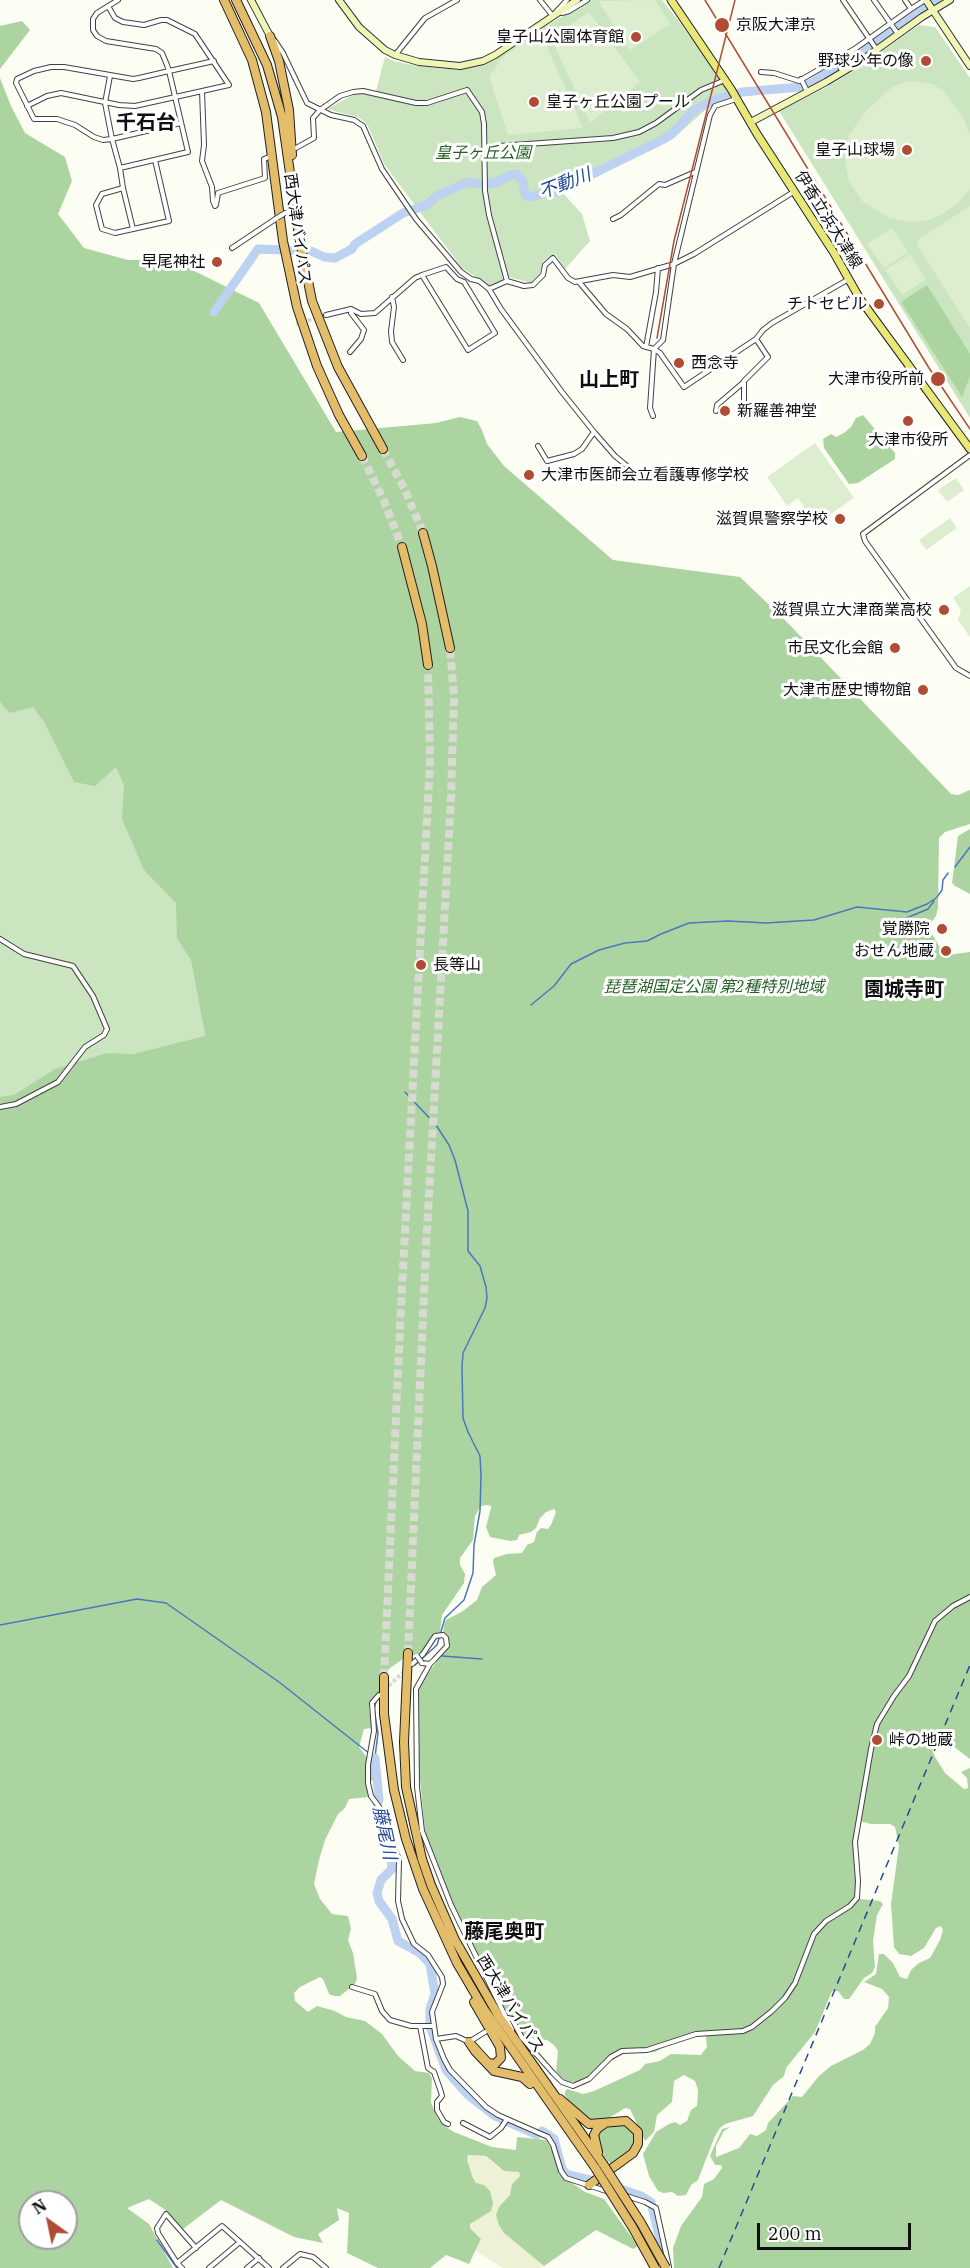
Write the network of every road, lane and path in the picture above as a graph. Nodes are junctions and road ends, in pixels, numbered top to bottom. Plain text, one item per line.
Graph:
1 (118, 0) edge
2 (224, 0) edge
3 (236, 0) edge
4 (251, 0) edge
5 (339, 0) edge
6 (457, 0) edge
7 (540, 0) edge
8 (567, 0) edge
9 (577, 0) edge
10 (587, 0) edge
11 (671, 0) edge
12 (843, 0) edge
13 (874, 0) edge
14 (905, 0) edge
15 (926, 0) edge
16 (950, 0) edge
17 (447, 2) edge
18 (108, 6) junction
19 (911, 9) junction
20 (932, 9) junction
21 (552, 15) junction
22 (891, 23) junction
23 (898, 34) junction
24 (270, 36) junction
25 (869, 39) junction
26 (877, 50) junction
27 (395, 55) junction
28 (214, 61) junction
29 (836, 61) junction
30 (970, 66) edge
31 (169, 71) junction
32 (761, 72) dead end
33 (843, 72) junction
34 (110, 76) junction
35 (725, 80) junction
36 (802, 80) junction
37 (202, 91) junction
38 (807, 91) junction
39 (175, 97) junction
40 (737, 98) junction
41 (105, 103) junction
42 (27, 106) junction
43 (320, 110) junction
44 (751, 122) junction
45 (181, 123) junction
46 (112, 139) junction
47 (484, 147) junction
48 (296, 148) dead end
49 (269, 158) dead end
50 (155, 160) junction
51 (120, 168) junction
52 (696, 172) junction
53 (292, 176) junction
54 (123, 188) junction
55 (795, 191) junction
56 (304, 210) dead end
57 (613, 219) dead end
58 (133, 229) junction
59 (232, 249) dead end
60 (674, 264) junction
61 (658, 268) junction
62 (422, 275) junction
63 (471, 279) junction
64 (849, 279) junction
65 (507, 282) junction
66 (579, 282) junction
67 (466, 285) junction
68 (489, 289) junction
69 (392, 297) junction
70 (351, 309) junction
71 (326, 315) tunnel mouth
72 (756, 339) junction
73 (646, 347) junction
74 (654, 349) junction
75 (350, 352) dead end
76 (403, 360) dead end
77 (744, 381) junction
78 (716, 411) dead end
79 (744, 412) dead end
80 (653, 416) dead end
81 (594, 432) junction
82 (538, 446) dead end
83 (383, 449) tunnel mouth
84 (970, 449) edge
85 (970, 455) edge
86 (362, 456) tunnel mouth
87 (627, 466) dead end
88 (423, 533) tunnel mouth
89 (402, 548) tunnel mouth
90 (450, 648) tunnel mouth
91 (428, 665) tunnel mouth
92 (970, 676) edge
93 (0, 939) edge
94 (0, 1107) edge
95 (970, 1597) edge
96 (408, 1653) tunnel mouth
97 (417, 1656) dead end
98 (412, 1664) tunnel mouth
99 (430, 1664) junction
100 (384, 1677) tunnel mouth
101 (379, 1695) tunnel mouth
102 (457, 1963) junction
103 (352, 1988) dead end
104 (508, 2018) dead end
105 (420, 2026) junction
106 (433, 2026) junction
107 (485, 2032) dead end
108 (509, 2033) junction
109 (436, 2039) junction
110 (469, 2042) junction
111 (543, 2089) junction
112 (505, 2121) junction
113 (606, 2122) junction
114 (463, 2123) dead end
115 (448, 2124) dead end
116 (600, 2167) junction
117 (590, 2185) junction
118 (603, 2188) junction
119 (240, 2242) junction
120 (196, 2248) junction
121 (259, 2258) junction
122 (177, 2263) junction
123 (324, 2267) edge
124 (182, 2268) edge
125 (209, 2268) edge
126 (247, 2268) edge
127 (269, 2268) edge
128 (283, 2268) edge
129 (654, 2268) edge
130 (668, 2268) edge

1 - 18 street
2 - 86 highway, 西大津バイパス
3 - 53 highway, 西大津バイパス
4 - 24 street
5 - 27 street
6 - 17 street
7 - 21 street
8 - 21 street
9 - 21 street
10 - 21 street
11 - 35 main road, 伊香立浜大津線
12 - 25 street
13 - 22 street
14 - 19 street
15 - 19 street
15 - 20 street
16 - 20 street
17 - 27 street
18 - 28 street
18 - 31 street
19 - 22 street
20 - 23 street
20 - 30 street
21 - 27 street
22 - 23 street
22 - 25 street
23 - 26 street
24 - 43 street
24 - 53 highway
25 - 26 street
25 - 29 street
26 - 33 street
28 - 31 street
28 - 37 street
29 - 33 street
29 - 36 street
31 - 34 street
31 - 39 street
32 - 36 street
33 - 38 street
34 - 41 street
34 - 42 street
35 - 40 main road, 伊香立浜大津線
35 - 47 street
36 - 38 street
37 - 39 street
37 - 49 street
38 - 44 street
39 - 41 street
39 - 45 street
40 - 44 main road, 伊香立浜大津線
40 - 52 street
41 - 42 street
41 - 46 street
42 - 46 street
43 - 47 street
43 - 48 street
43 - 63 street
44 - 55 main road, 伊香立浜大津線
45 - 46 street
45 - 50 street
46 - 51 street
47 - 65 street
50 - 51 street
50 - 58 street
51 - 54 street
52 - 57 street
52 - 60 street
53 - 83 highway, 西大津バイパス
54 - 58 street
54 - 58 street
55 - 60 street
55 - 64 main road, 伊香立浜大津線
56 - 59 street, bridge
60 - 61 street
60 - 74 street
61 - 66 street
61 - 73 street
62 - 67 street
62 - 67 street
62 - 69 street
63 - 67 street
63 - 68 street
64 - 72 street
64 - 84 main road, 伊香立浜大津線
65 - 66 street
65 - 68 street
66 - 73 street
68 - 81 street
69 - 70 street
69 - 76 street
70 - 71 street
70 - 75 street
72 - 74 street
72 - 77 street
73 - 74 street
74 - 80 street
77 - 78 street
77 - 79 street
81 - 82 street
81 - 87 street
85 - 92 street
88 - 90 highway
89 - 91 highway
93 - 94 street
95 - 104 street
96 - 108 highway, 西大津バイパス
97 - 99 street, bridge
98 - 99 street
99 - 108 street
100 - 102 highway, 西大津バイパス
101 - 106 street
102 - 110 highway
102 - 111 highway, 西大津バイパス
103 - 105 street
105 - 106 street
105 - 115 street
106 - 109 street
107 - 110 street
108 - 111 highway, 西大津バイパス
109 - 110 street
109 - 112 street
110 - 111 highway
111 - 113 highway
111 - 116 highway, 西大津バイパス
112 - 114 street
112 - 117 street
113 - 116 highway
113 - 117 highway
116 - 129 highway, 西大津バイパス, bridge
116 - 130 highway, 西大津バイパス, bridge
117 - 118 street
118 - 129 street
118 - 130 street
119 - 120 street
119 - 121 street
119 - 125 street
120 - 122 street
120 - 122 street
121 - 126 street
121 - 127 street
122 - 124 street
123 - 128 street

